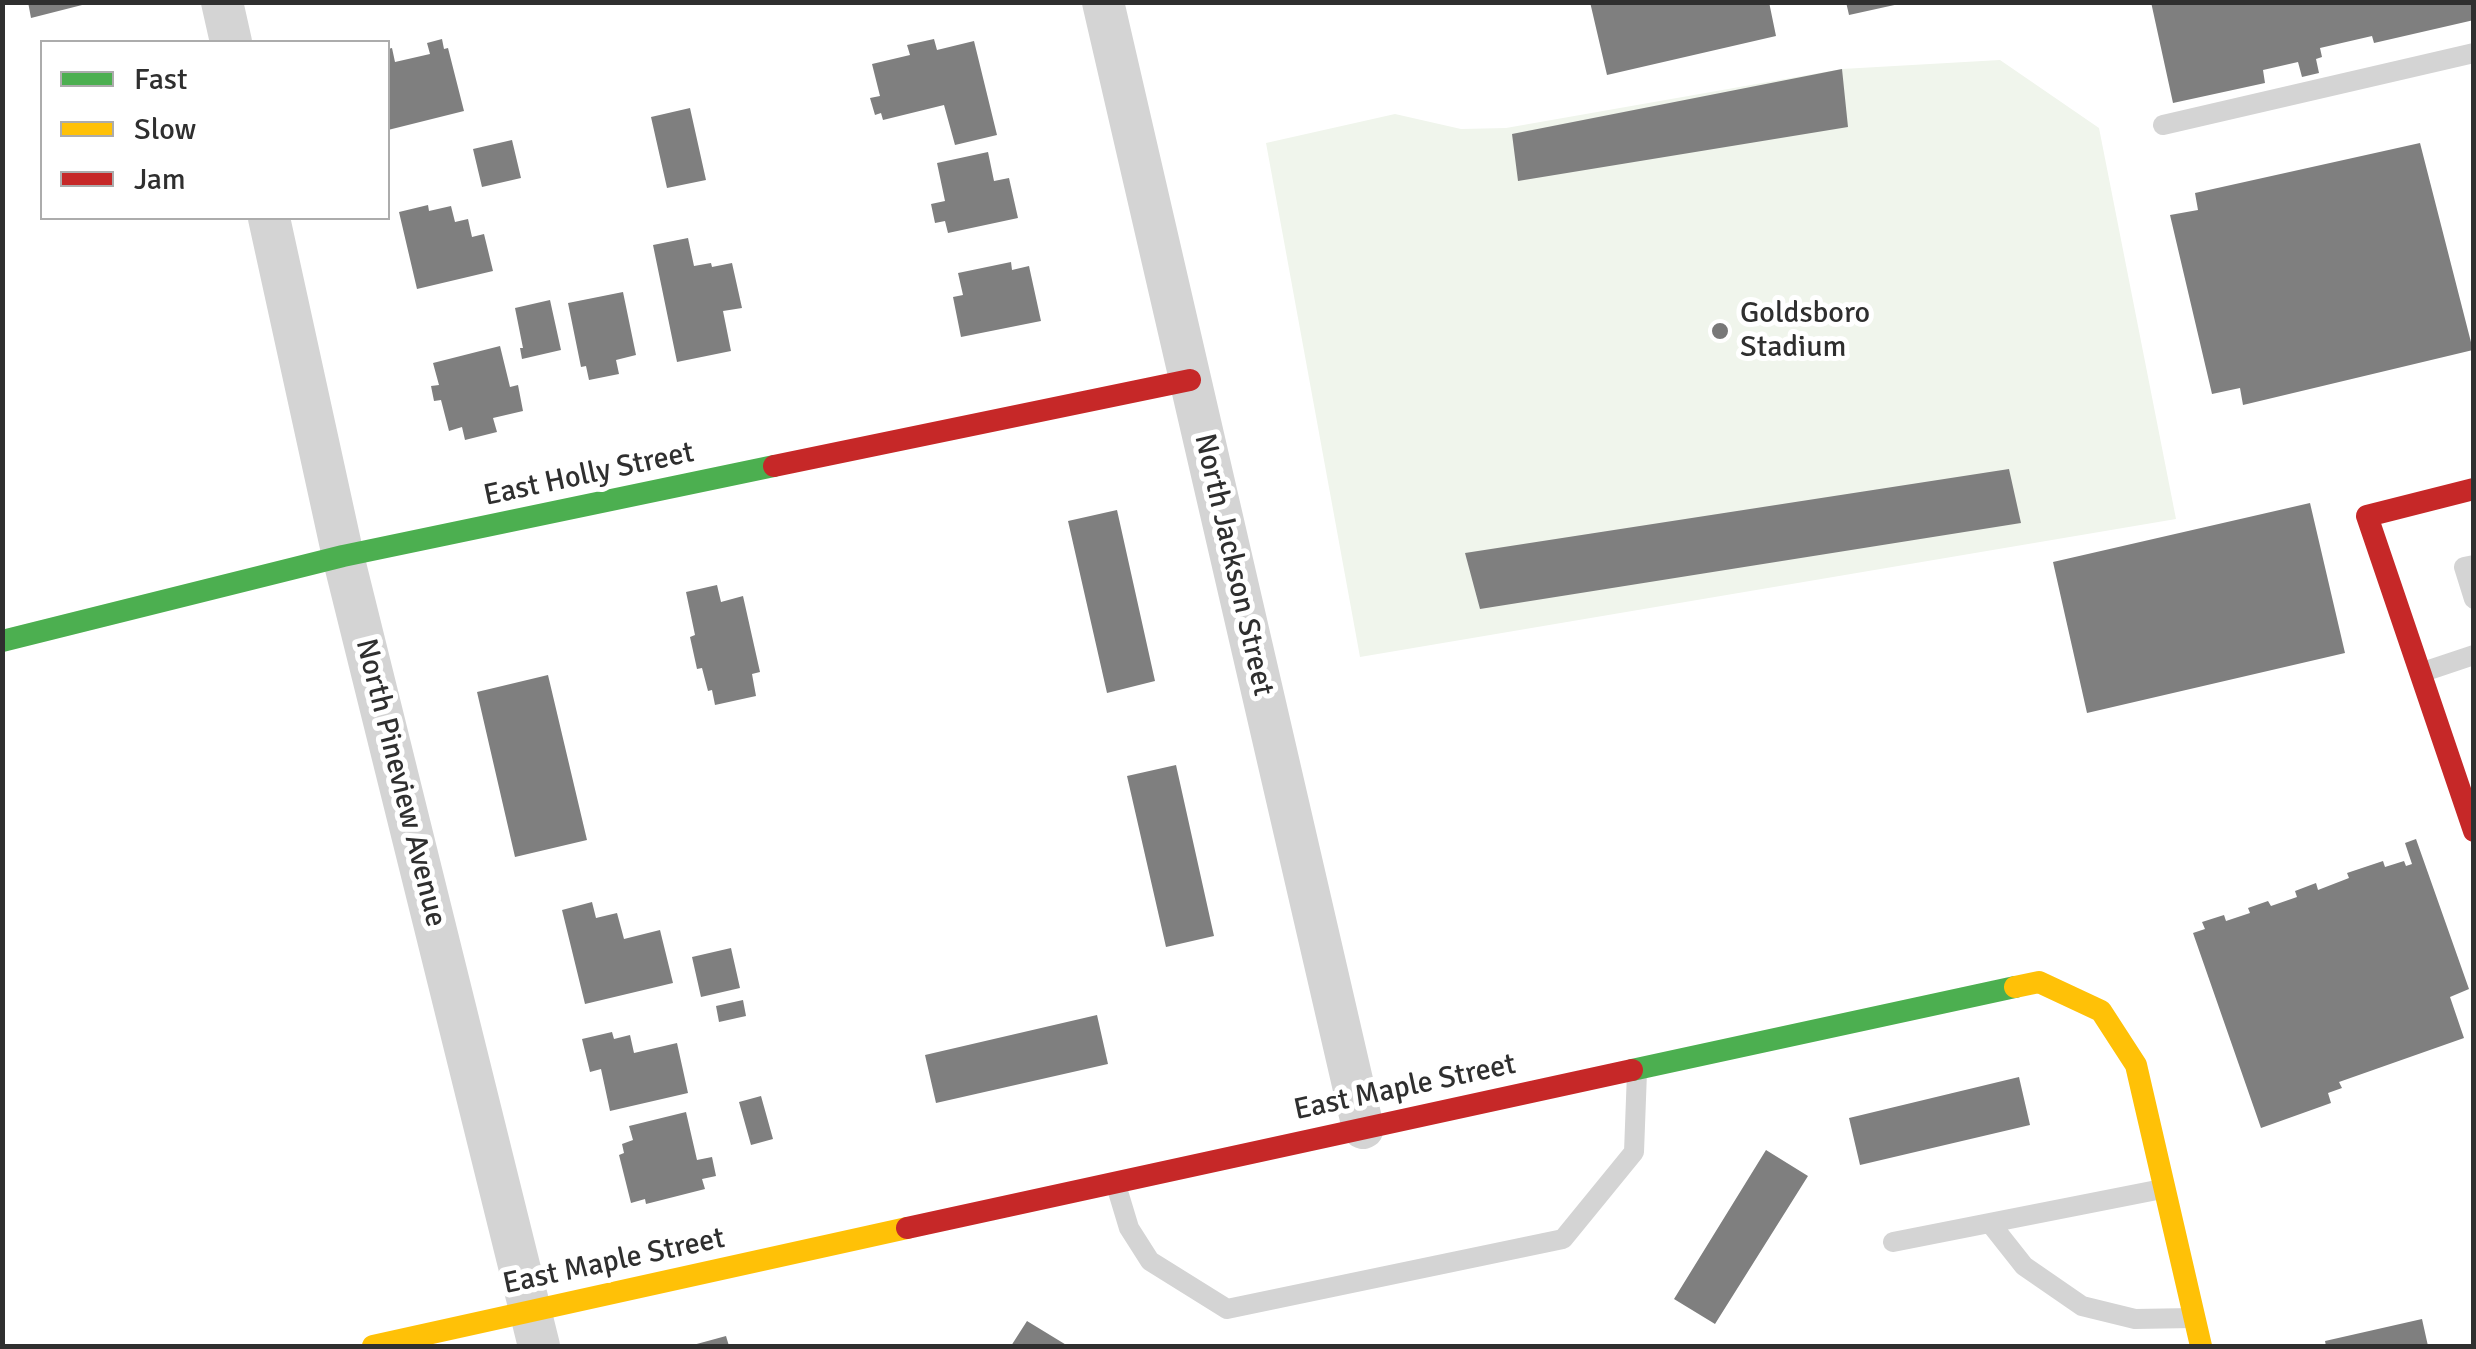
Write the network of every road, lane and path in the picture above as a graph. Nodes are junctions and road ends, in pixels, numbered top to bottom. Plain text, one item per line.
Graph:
1 (222, 2) edge
2 (1103, 2) edge
3 (230, 40) edge
4 (2474, 53) edge
5 (2163, 125) dead end
6 (269, 220) edge
7 (1190, 380) junction
8 (2474, 489) edge
9 (344, 556) junction
10 (2474, 565) edge
11 (2474, 599) edge
12 (2, 641) edge
13 (2474, 656) edge
14 (2420, 673) junction
15 (2474, 831) edge
16 (1637, 1068) junction
17 (1362, 1128) junction
18 (1115, 1183) junction
19 (2164, 1188) junction
20 (1990, 1223) junction
21 (1893, 1242) dead end
22 (2194, 1318) junction
23 (535, 1328) edge
24 (374, 1346) edge
25 (2201, 1346) edge

1 - 3 street
2 - 7 street, North Jackson Street
4 - 5 lane
6 - 9 street, North Pineview Avenue
7 - 9 street, East Holly Street
7 - 17 street, North Jackson Street
8 - 14 street
9 - 12 street, East Holly Street
9 - 23 street, North Pineview Avenue
10 - 11 lane
13 - 14 lane
14 - 15 street
16 - 17 street, East Maple Street
16 - 18 lane
16 - 19 street, East Maple Street
17 - 18 street, East Maple Street
18 - 23 street, East Maple Street
19 - 20 lane
19 - 22 street, East Maple Street
20 - 21 lane
20 - 22 lane
22 - 25 street, East Maple Street
23 - 24 street, East Maple Street

